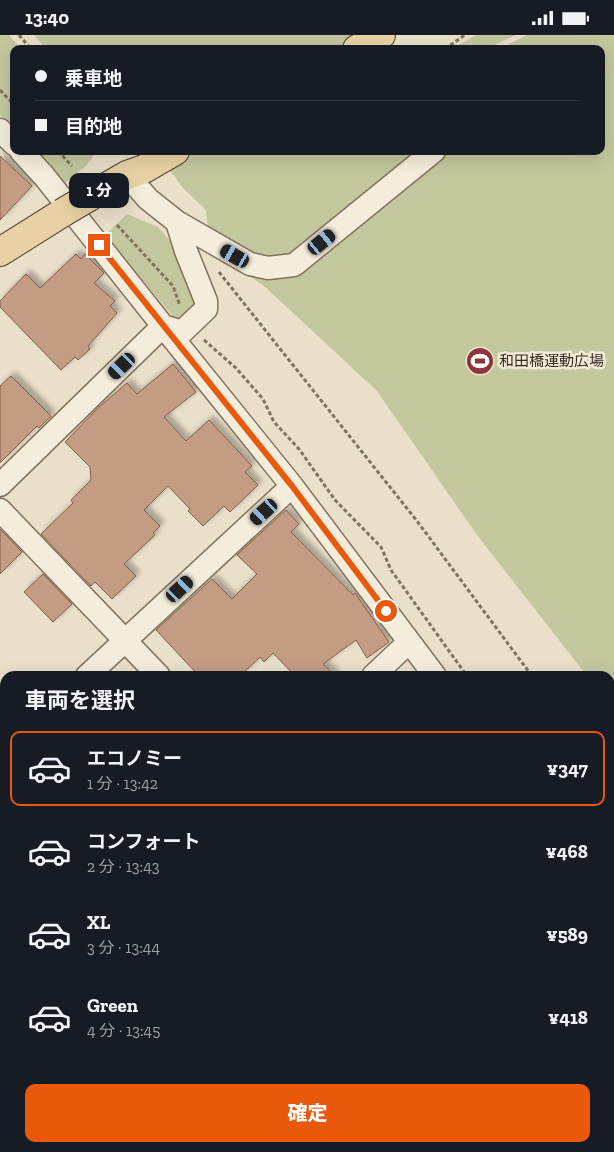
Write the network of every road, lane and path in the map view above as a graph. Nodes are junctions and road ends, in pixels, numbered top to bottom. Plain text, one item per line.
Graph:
1 (19, 35) edge
2 (382, 35) edge
3 (465, 35) edge
4 (28, 45) edge
5 (364, 45) edge
6 (451, 45) edge
7 (0, 90) edge
8 (10, 101) edge
9 (0, 130) edge
10 (10, 140) edge
11 (25, 155) edge
12 (62, 155) edge
13 (167, 155) edge
14 (429, 155) edge
15 (72, 166) dead end
16 (135, 172) junction
17 (177, 222) junction
18 (117, 225) dead end
19 (0, 252) edge
20 (213, 265) dead end
21 (190, 325) junction
22 (162, 326) junction
23 (0, 485) edge
24 (292, 486) junction
25 (0, 510) edge
26 (125, 640) junction
27 (409, 642) junction
28 (92, 671) edge
29 (154, 671) edge
30 (378, 671) edge
31 (431, 671) edge
32 (463, 671) edge
33 (528, 671) edge

1 - 4 path
2 - 5 main road
3 - 6 path
7 - 8 path
9 - 10 street
11 - 22 street
12 - 15 path
13 - 16 main road
14 - 17 street
16 - 17 street
16 - 19 main road, bridge
17 - 21 street
18 - 21 path
20 - 33 path
21 - 22 street
21 - 32 path
22 - 23 street
22 - 24 street
24 - 26 street
24 - 27 street
25 - 26 street
26 - 28 street
26 - 29 street
27 - 30 street
27 - 31 street

